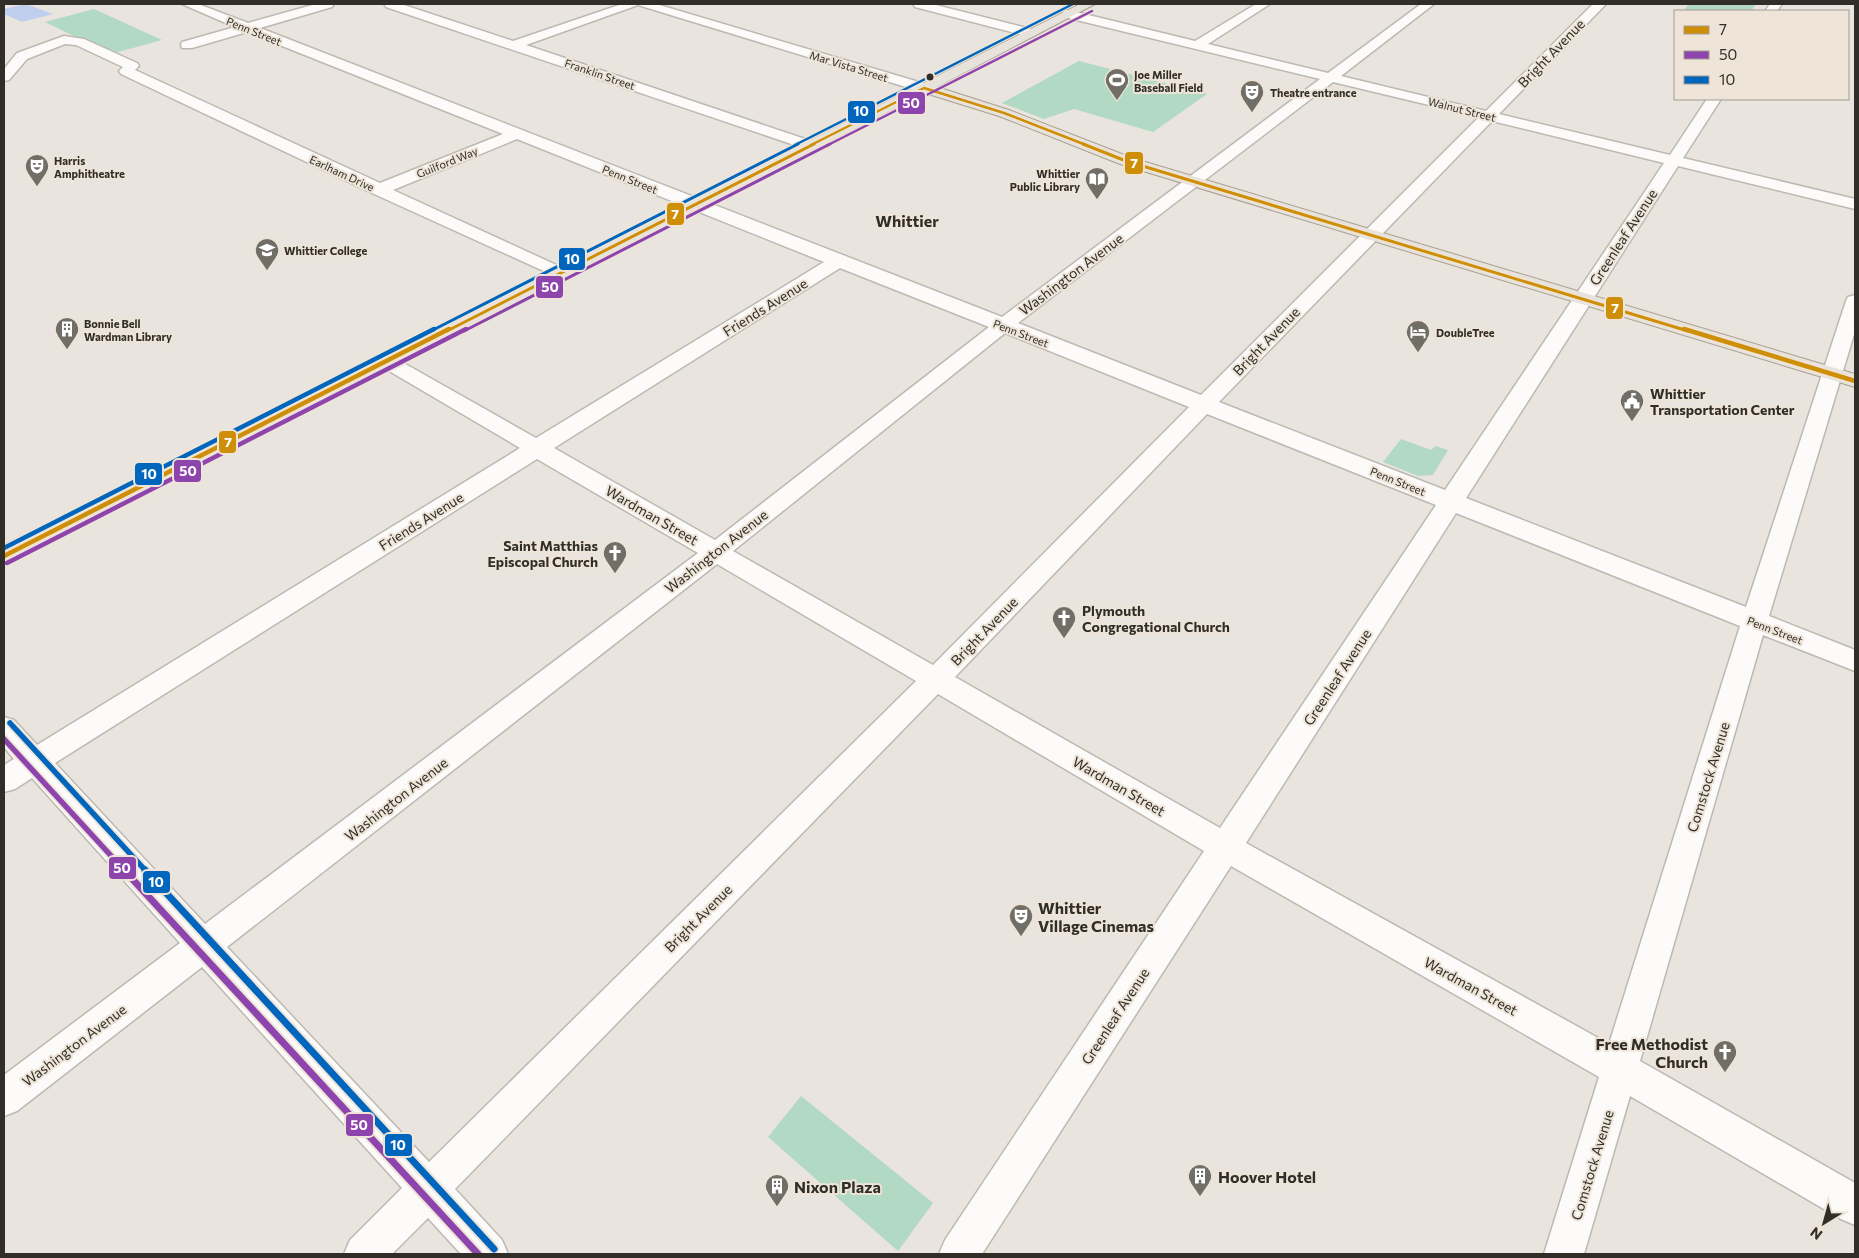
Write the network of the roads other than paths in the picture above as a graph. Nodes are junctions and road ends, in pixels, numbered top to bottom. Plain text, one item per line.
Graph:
1 (188, 4) edge
2 (294, 4) edge
3 (328, 4) edge
4 (390, 4) edge
5 (632, 4) edge
6 (644, 4) edge
7 (919, 4) edge
8 (1089, 4) edge
9 (1264, 4) edge
10 (1428, 4) edge
11 (1600, 4) edge
12 (309, 9) junction
13 (1068, 14) junction
14 (246, 28) junction
15 (1032, 33) junction
16 (187, 45) dead end
17 (515, 45) junction
18 (1197, 45) junction
19 (4, 77) edge
20 (1331, 78) junction
21 (924, 88) junction
22 (1713, 100) edge
23 (1490, 116) junction
24 (516, 134) junction
25 (809, 145) junction
26 (1674, 160) junction
27 (1193, 182) junction
28 (378, 190) junction
29 (693, 204) junction
30 (1855, 204) edge
31 (1369, 236) junction
32 (838, 261) junction
33 (559, 273) junction
34 (1582, 300) junction
35 (1855, 301) edge
36 (1003, 326) junction
37 (386, 361) junction
38 (1844, 378) edge
39 (1203, 405) junction
40 (537, 448) junction
41 (1451, 502) junction
42 (716, 552) junction
43 (4, 556) edge
44 (1754, 622) junction
45 (1855, 661) edge
46 (936, 679) junction
47 (4, 728) edge
48 (34, 762) junction
49 (4, 780) edge
50 (1225, 848) junction
51 (204, 946) junction
52 (1621, 1070) junction
53 (4, 1098) edge
54 (428, 1189) junction
55 (1855, 1205) edge
56 (364, 1254) edge
57 (488, 1254) edge
58 (959, 1254) edge
59 (1564, 1254) edge

1 - 14 street, Penn Street
2 - 12 street
3 - 12 street
4 - 17 street, Franklin Street
5 - 17 street
6 - 21 street, Mar Vista Street
7 - 15 street
8 - 13 main road
9 - 18 street
10 - 20 street, Washington Avenue
11 - 23 street, Bright Avenue
12 - 14 street
13 - 15 main road
13 - 18 street, Walnut Street
14 - 16 street
14 - 24 street, Penn Street
15 - 21 main road
17 - 25 street, Franklin Street
18 - 20 street, Walnut Street
19 - 28 street, Earlham Drive
20 - 23 street, Walnut Street
20 - 27 street, Washington Avenue
21 - 25 main road
21 - 27 main road, Mar Vista Street
22 - 26 street, Greenleaf Avenue
23 - 26 street, Walnut Street
23 - 31 street, Bright Avenue
24 - 28 street, Guilford Way
24 - 29 street, Penn Street
25 - 29 main road
26 - 30 street, Walnut Street
26 - 34 street, Greenleaf Avenue
27 - 31 main road, Mar Vista Street
27 - 36 street, Washington Avenue
28 - 33 street, Earlham Drive
29 - 32 street, Penn Street
29 - 33 main road
31 - 34 main road, Mar Vista Street
31 - 39 street, Bright Avenue
32 - 36 street, Penn Street
32 - 40 street, Friends Avenue
33 - 37 main road
34 - 38 main road, Mar Vista Street
34 - 41 street, Greenleaf Avenue
35 - 38 street, Comstock Avenue
36 - 39 street, Penn Street
36 - 42 street, Washington Avenue
37 - 40 street, Wardman Street
37 - 43 main road
38 - 44 street, Comstock Avenue
39 - 41 street, Penn Street
39 - 46 street, Bright Avenue
40 - 42 street, Wardman Street
40 - 48 street, Friends Avenue
41 - 44 street, Penn Street
41 - 50 street, Greenleaf Avenue
42 - 46 street, Wardman Street
42 - 51 street, Washington Avenue
44 - 45 street, Penn Street
44 - 52 street, Comstock Avenue
46 - 50 street, Wardman Street
46 - 54 street, Bright Avenue
47 - 48 street
48 - 49 street, Friends Avenue
48 - 51 street
50 - 52 street, Wardman Street
50 - 58 street, Greenleaf Avenue
51 - 53 street, Washington Avenue
51 - 54 street
52 - 55 street, Wardman Street
52 - 59 street, Comstock Avenue
54 - 56 street, Bright Avenue
54 - 57 street

